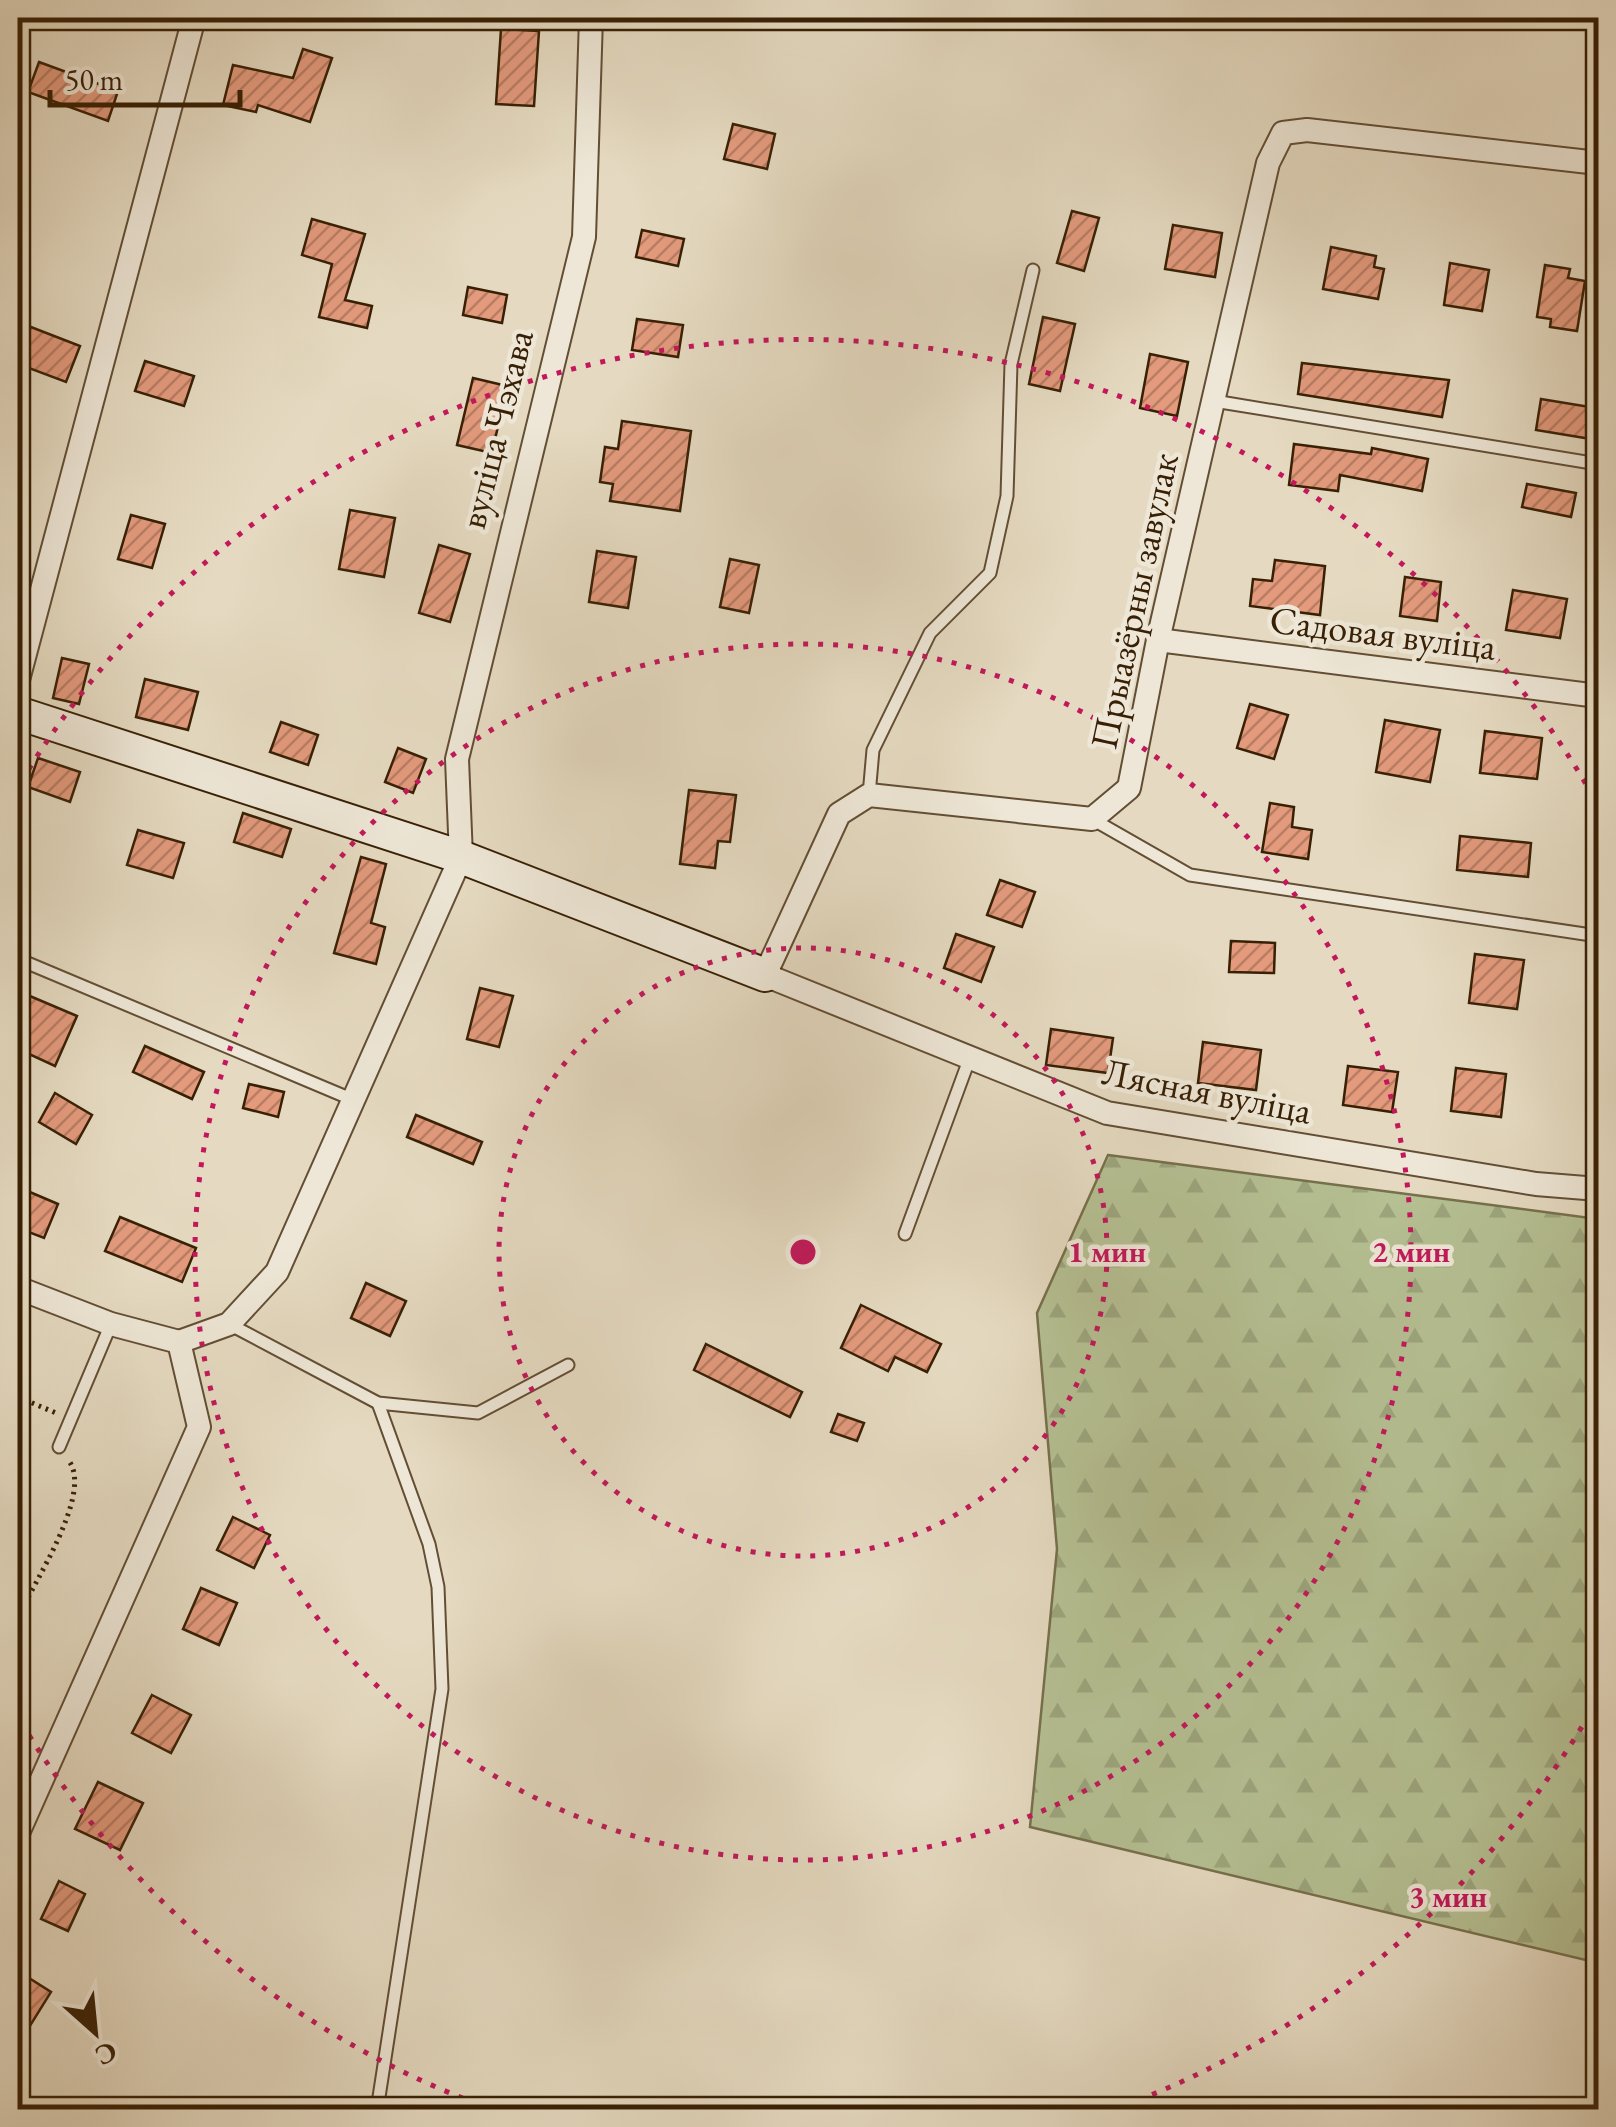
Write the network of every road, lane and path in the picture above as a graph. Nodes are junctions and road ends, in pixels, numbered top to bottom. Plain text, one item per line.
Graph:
1 (194, 18) edge
2 (592, 18) edge
3 (1598, 163) edge
4 (1034, 270) dead end
5 (1214, 401) junction
6 (1598, 464) edge
7 (1158, 640) junction
8 (18, 680) edge
9 (1598, 696) edge
10 (18, 713) edge
11 (868, 795) junction
12 (1092, 819) junction
13 (461, 856) junction
14 (1598, 936) edge
15 (18, 960) edge
16 (765, 975) junction
17 (969, 1060) junction
18 (356, 1101) junction
19 (1598, 1189) edge
20 (905, 1234) dead end
21 (18, 1288) edge
22 (111, 1324) junction
23 (229, 1324) junction
24 (179, 1342) junction
25 (568, 1365) dead end
26 (18, 1397) edge
27 (378, 1402) junction
28 (71, 1420) junction
29 (59, 1447) joint
30 (18, 1617) edge
31 (18, 1833) edge
32 (376, 2110) edge

1 - 8 street
2 - 13 street, вуліца Чэхава
3 - 5 street, Прыазёрны завулак
4 - 11 lane
5 - 6 lane
5 - 7 street, Прыазёрны завулак
7 - 9 street, Садовая вуліца
7 - 12 street, Прыазёрны завулак
10 - 13 street
11 - 12 street
11 - 16 street
12 - 14 lane
13 - 16 street
13 - 18 street, вуліца Чэхава
15 - 18 lane
16 - 17 street, Лясная вуліца
17 - 19 street, Лясная вуліца
17 - 20 lane
18 - 23 street, вуліца Чэхава
21 - 22 street
22 - 24 street
22 - 28 lane
23 - 24 street, вуліца Чэхава
23 - 27 lane
24 - 31 street
25 - 27 lane
26 - 28 path
27 - 32 lane
28 - 29 lane
29 - 30 path

